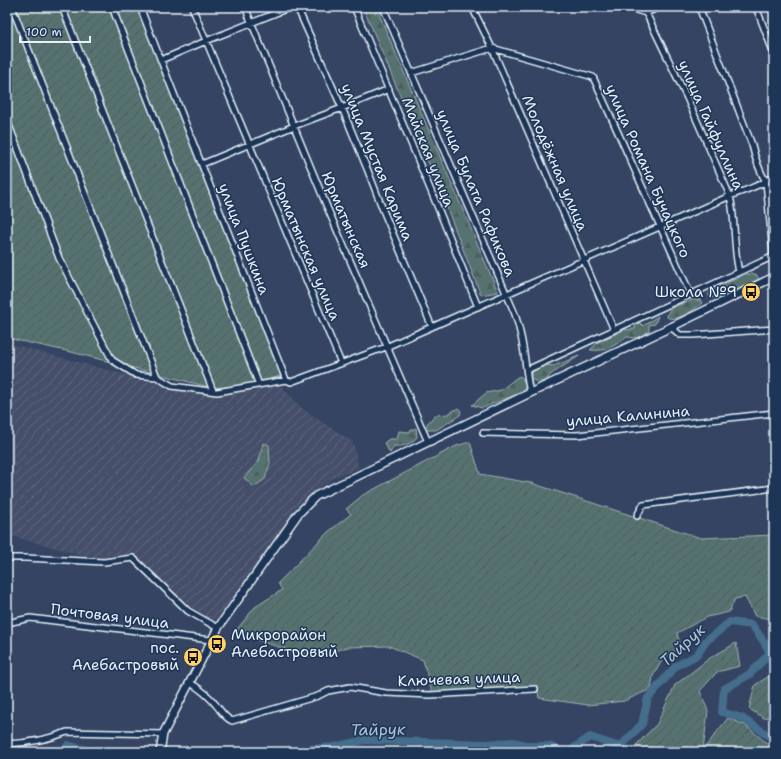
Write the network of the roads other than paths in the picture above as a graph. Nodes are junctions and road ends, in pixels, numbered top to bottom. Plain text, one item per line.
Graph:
1 (12, 7) edge
2 (62, 7) edge
3 (112, 7) edge
4 (140, 7) edge
5 (192, 7) edge
6 (245, 7) edge
7 (291, 7) edge
8 (297, 7) edge
9 (354, 7) edge
10 (383, 7) edge
11 (472, 7) edge
12 (626, 7) edge
13 (659, 7) edge
14 (707, 7) edge
15 (756, 7) edge
16 (699, 8) edge
17 (646, 13) junction
18 (252, 22) junction
19 (206, 41) junction
20 (492, 48) junction
21 (774, 54) edge
22 (161, 60) junction
23 (411, 73) junction
24 (389, 89) junction
25 (342, 108) junction
26 (7, 120) edge
27 (294, 126) junction
28 (250, 145) junction
29 (202, 164) junction
30 (774, 176) edge
31 (766, 182) junction
32 (730, 196) junction
33 (660, 227) junction
34 (773, 256) edge
35 (584, 261) junction
36 (774, 263) edge
37 (739, 272) junction
38 (774, 277) edge
39 (507, 294) junction
40 (691, 295) junction
41 (478, 307) junction
42 (432, 327) junction
43 (671, 327) junction
44 (774, 329) edge
45 (614, 330) junction
46 (386, 347) junction
47 (341, 363) junction
48 (526, 370) junction
49 (157, 377) junction
50 (286, 380) junction
51 (259, 385) junction
52 (213, 392) junction
53 (530, 393) junction
54 (774, 413) edge
55 (483, 434) dead end
56 (428, 442) junction
57 (774, 488) edge
58 (636, 516) dead end
59 (7, 558) edge
60 (7, 623) edge
61 (218, 628) junction
62 (211, 640) junction
63 (189, 682) junction
64 (535, 688) dead end
65 (163, 734) junction
66 (7, 744) edge
67 (161, 751) edge

1 - 49 street
2 - 52 street
3 - 51 street
4 - 22 street, улица Пушкина
5 - 19 street, Юрматынская улица
6 - 18 street, Юрматынская
7 - 18 street
8 - 25 street, улица Мустая Карима
9 - 24 street, Майская улица
10 - 23 street, улица Булата Рафикова
11 - 20 street, Молодёжная улица
12 - 17 street
13 - 17 street
14 - 16 street
15 - 21 street
16 - 31 street
17 - 32 street, улица Гайфуллина
18 - 19 street
18 - 27 street, Юрматынская
19 - 22 street
19 - 28 street, Юрматынская улица
20 - 23 street
20 - 33 street, улица Романа Бучацкого
20 - 35 street, Молодёжная улица
22 - 29 street, улица Пушкина
23 - 39 street, улица Булата Рафикова
24 - 25 street
24 - 41 street, Майская улица
25 - 27 street
25 - 42 street, улица Мустая Карима
26 - 49 street
27 - 28 street
27 - 46 street, Юрматынская
28 - 29 street
28 - 47 street, Юрматынская улица
29 - 50 street, улица Пушкина
30 - 31 street
31 - 32 street
31 - 34 street
32 - 33 street
32 - 37 street, улица Гайфуллина
33 - 35 street
33 - 40 street, улица Романа Бучацкого
34 - 36 street
34 - 37 street
35 - 39 street
35 - 45 street, Молодёжная улица
37 - 40 street
38 - 43 street
39 - 41 street
39 - 48 street, улица Булата Рафикова
40 - 45 street
41 - 42 street
42 - 46 street
43 - 44 street
43 - 53 street
45 - 48 street
46 - 47 street
46 - 56 street, Юрматынская
47 - 50 street
48 - 53 street, улица Булата Рафикова
49 - 52 street
50 - 51 street
51 - 52 street
53 - 56 street
54 - 55 street, улица Калинина
56 - 61 street
57 - 58 street
59 - 61 street
60 - 62 street, Почтовая улица
61 - 62 street
62 - 63 street
63 - 64 street, Ключевая улица
63 - 65 street
65 - 66 street
65 - 67 street

